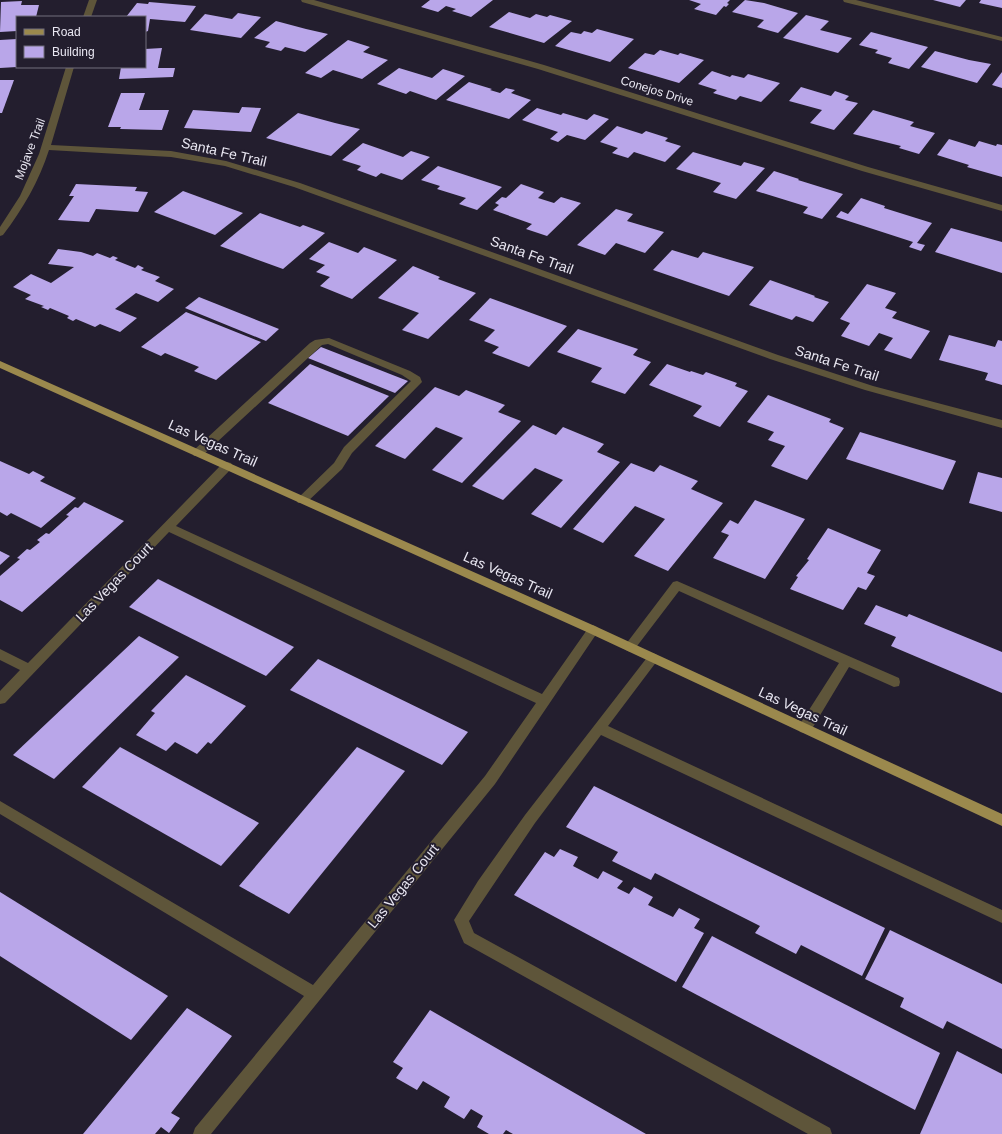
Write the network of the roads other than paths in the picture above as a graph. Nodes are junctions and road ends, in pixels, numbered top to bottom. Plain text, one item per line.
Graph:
1 (93, 0) edge
2 (305, 0) edge
3 (847, 0) edge
4 (87, 16) edge
5 (1002, 39) edge
6 (70, 68) edge
7 (47, 147) junction
8 (1002, 208) edge
9 (0, 233) edge
10 (0, 364) edge
11 (1002, 424) edge
12 (198, 453) junction
13 (227, 466) junction
14 (302, 500) junction
15 (168, 526) junction
16 (593, 630) junction
17 (630, 647) junction
18 (0, 654) edge
19 (653, 658) junction
20 (847, 660) junction
21 (29, 669) junction
22 (894, 682) dead end
23 (0, 699) edge
24 (544, 701) junction
25 (599, 728) junction
26 (805, 728) junction
27 (0, 807) edge
28 (1002, 820) edge
29 (1002, 918) edge
30 (315, 994) junction
31 (201, 1134) edge
32 (824, 1134) edge

1 - 4 street
2 - 8 street, Conejos Drive
3 - 5 street
6 - 7 street, Mojave Trail
7 - 9 street, Mojave Trail
7 - 11 street, Santa Fe Trail
10 - 12 main road, Las Vegas Trail
12 - 13 main road, Las Vegas Trail
12 - 14 street
13 - 14 main road, Las Vegas Trail
13 - 15 street, Las Vegas Court
14 - 16 main road, Las Vegas Trail
15 - 21 street, Las Vegas Court
15 - 24 street
16 - 17 main road, Las Vegas Trail
16 - 24 street, Las Vegas Court
17 - 19 main road, Las Vegas Trail
17 - 20 street
18 - 21 street
19 - 25 street
19 - 26 main road, Las Vegas Trail
20 - 22 street
20 - 26 street
21 - 23 street, Las Vegas Court
24 - 30 street, Las Vegas Court
25 - 29 street
25 - 32 street
26 - 28 main road, Las Vegas Trail
27 - 30 street
30 - 31 street, Las Vegas Court

